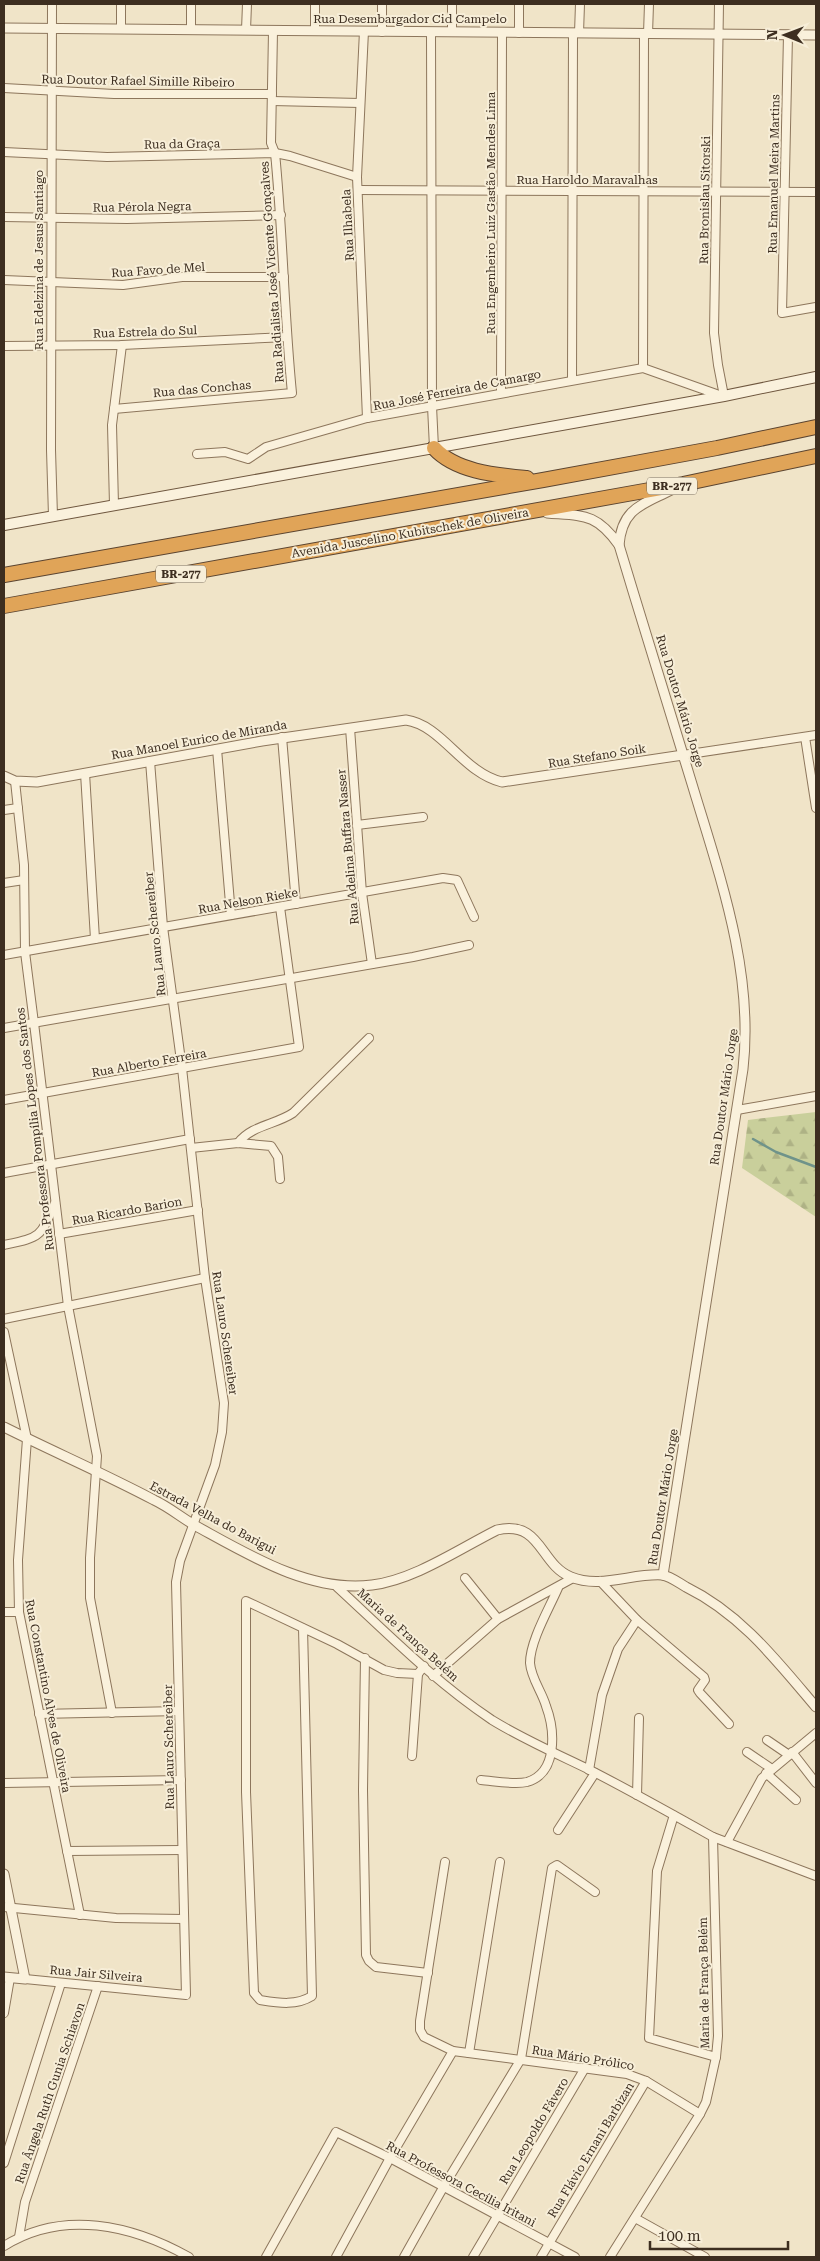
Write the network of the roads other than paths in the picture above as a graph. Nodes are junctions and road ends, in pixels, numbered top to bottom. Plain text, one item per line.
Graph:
1 (52, 4) edge
2 (122, 4) edge
3 (191, 4) edge
4 (247, 4) edge
5 (315, 4) edge
6 (382, 4) edge
7 (452, 4) edge
8 (519, 4) edge
9 (580, 4) edge
10 (649, 4) edge
11 (718, 4) edge
12 (4, 28) edge
13 (51, 29) junction
14 (121, 29) junction
15 (190, 30) junction
16 (246, 30) junction
17 (274, 31) junction
18 (315, 31) junction
19 (364, 32) junction
20 (382, 32) junction
21 (431, 32) junction
22 (452, 32) junction
23 (502, 33) junction
24 (519, 33) junction
25 (576, 33) junction
26 (646, 34) junction
27 (718, 35) junction
28 (788, 35) junction
29 (816, 35) edge
30 (4, 88) edge
31 (50, 91) junction
32 (272, 98) junction
33 (360, 104) junction
34 (4, 152) edge
35 (50, 153) junction
36 (275, 153) junction
37 (357, 177) junction
38 (358, 190) junction
39 (432, 191) junction
40 (502, 191) junction
41 (573, 191) junction
42 (644, 191) junction
43 (716, 192) junction
44 (785, 192) junction
45 (816, 192) edge
46 (281, 214) junction
47 (4, 217) edge
48 (50, 218) junction
49 (284, 277) junction
50 (4, 280) edge
51 (50, 282) junction
52 (816, 307) edge
53 (287, 338) junction
54 (122, 345) junction
55 (4, 346) edge
56 (50, 346) junction
57 (643, 368) junction
58 (816, 377) edge
59 (572, 379) junction
60 (292, 393) joint
61 (501, 393) junction
62 (724, 396) junction
63 (432, 406) junction
64 (114, 410) junction
65 (368, 418) junction
66 (816, 427) edge
67 (434, 448) junction
68 (196, 454) dead end
69 (816, 456) edge
70 (543, 480) junction
71 (683, 484) junction
72 (114, 505) junction
73 (527, 512) junction
74 (53, 516) junction
75 (4, 524) edge
76 (619, 545) junction
77 (4, 575) edge
78 (4, 606) edge
79 (401, 720) joint
80 (350, 728) junction
81 (816, 735) edge
82 (805, 737) junction
83 (282, 738) junction
84 (217, 749) junction
85 (683, 755) junction
86 (150, 761) junction
87 (85, 773) junction
88 (4, 776) edge
89 (15, 782) junction
90 (18, 808) junction
91 (816, 808) edge
92 (4, 810) edge
93 (423, 817) dead end
94 (357, 825) junction
95 (24, 880) junction
96 (4, 883) edge
97 (362, 892) junction
98 (296, 904) junction
99 (280, 907) junction
100 (231, 915) junction
101 (474, 917) dead end
102 (164, 927) junction
103 (95, 939) junction
104 (469, 945) dead end
105 (25, 952) junction
106 (4, 955) edge
107 (372, 964) junction
108 (290, 978) junction
109 (173, 999) junction
110 (34, 1023) junction
111 (4, 1028) edge
112 (369, 1038) dead end
113 (182, 1068) junction
114 (42, 1093) junction
115 (816, 1096) edge
116 (4, 1100) edge
117 (737, 1110) junction
118 (190, 1139) junction
119 (238, 1143) junction
120 (191, 1148) junction
121 (51, 1164) junction
122 (4, 1173) edge
123 (280, 1179) dead end
124 (55, 1201) junction
125 (198, 1210) junction
126 (60, 1234) junction
127 (4, 1245) edge
128 (205, 1278) junction
129 (68, 1306) junction
130 (4, 1319) edge
131 (4, 1332) edge
132 (4, 1428) edge
133 (27, 1439) junction
134 (97, 1472) junction
135 (194, 1525) junction
136 (663, 1575) junction
137 (465, 1578) dead end
138 (573, 1578) junction
139 (600, 1581) junction
140 (337, 1587) junction
141 (558, 1588) junction
142 (4, 1612) edge
143 (19, 1612) junction
144 (498, 1619) junction
145 (637, 1620) junction
146 (303, 1628) junction
147 (364, 1658) junction
148 (424, 1666) junction
149 (418, 1674) junction
150 (433, 1676) junction
151 (816, 1707) edge
152 (179, 1711) junction
153 (112, 1713) junction
154 (39, 1714) junction
155 (639, 1718) dead end
156 (729, 1724) dead end
157 (816, 1733) edge
158 (767, 1740) dead end
159 (747, 1752) dead end
160 (551, 1753) junction
161 (791, 1754) junction
162 (412, 1756) dead end
163 (769, 1771) junction
164 (592, 1772) junction
165 (181, 1780) junction
166 (481, 1780) dead end
167 (53, 1782) junction
168 (4, 1783) edge
169 (816, 1783) edge
170 (636, 1795) junction
171 (796, 1800) dead end
172 (674, 1815) junction
173 (558, 1830) dead end
174 (713, 1837) junction
175 (727, 1842) junction
176 (182, 1850) junction
177 (67, 1851) junction
178 (445, 1862) dead end
179 (500, 1862) dead end
180 (4, 1874) edge
181 (816, 1876) edge
182 (595, 1892) dead end
183 (7, 1907) edge
184 (80, 1915) junction
185 (184, 1919) junction
186 (428, 1973) junction
187 (7, 1978) edge
188 (25, 1979) junction
189 (61, 1983) junction
190 (98, 1986) junction
191 (186, 1994) joint
192 (4, 2013) edge
193 (453, 2051) junction
194 (469, 2053) junction
195 (716, 2058) junction
196 (521, 2059) junction
197 (585, 2068) junction
198 (646, 2081) junction
199 (700, 2114) junction
200 (390, 2158) junction
201 (4, 2163) edge
202 (444, 2186) junction
203 (496, 2216) junction
204 (635, 2218) junction
205 (19, 2237) junction
206 (548, 2243) junction
207 (4, 2246) edge
208 (189, 2257) edge
209 (266, 2257) edge
210 (336, 2257) edge
211 (404, 2257) edge
212 (473, 2257) edge
213 (540, 2257) edge
214 (575, 2257) edge
215 (610, 2257) edge
216 (705, 2257) edge

1 - 13 street, Rua Edelzina de Jesus Santiago
2 - 14 street
3 - 15 street
4 - 16 street
5 - 18 street
6 - 20 street
7 - 22 street
8 - 24 street
9 - 25 street
10 - 26 street
11 - 27 street, Rua Bronislau Sitorski
12 - 13 street, Rua Desembargador Cid Campelo
13 - 14 street, Rua Desembargador Cid Campelo
13 - 31 street, Rua Edelzina de Jesus Santiago
14 - 15 street, Rua Desembargador Cid Campelo
15 - 16 street, Rua Desembargador Cid Campelo
16 - 17 street, Rua Desembargador Cid Campelo
17 - 18 street, Rua Desembargador Cid Campelo
17 - 32 street, Rua Radialista José Vicente Gonçalves
18 - 19 street, Rua Desembargador Cid Campelo
19 - 20 street, Rua Desembargador Cid Campelo
19 - 33 street, Rua Ilhabela
20 - 21 street, Rua Desembargador Cid Campelo
21 - 22 street, Rua Desembargador Cid Campelo
21 - 39 street
22 - 23 street, Rua Desembargador Cid Campelo
23 - 24 street, Rua Desembargador Cid Campelo
23 - 40 street, Rua Engenheiro Luiz Gastão Mendes Lima
24 - 25 street, Rua Desembargador Cid Campelo
25 - 26 street, Rua Desembargador Cid Campelo
25 - 41 street
26 - 27 street, Rua Desembargador Cid Campelo
26 - 42 street
27 - 28 street, Rua Desembargador Cid Campelo
27 - 43 street, Rua Bronislau Sitorski
28 - 29 street, Rua Desembargador Cid Campelo
28 - 44 street, Rua Emanuel Meira Martins
30 - 31 street, Rua Doutor Rafael Simille Ribeiro
31 - 32 street, Rua Doutor Rafael Simille Ribeiro
31 - 35 street, Rua Edelzina de Jesus Santiago
32 - 33 street, Rua Doutor Rafael Simille Ribeiro
32 - 36 street, Rua Radialista José Vicente Gonçalves
33 - 37 street, Rua Ilhabela
34 - 35 street, Rua da Graça
35 - 36 street, Rua da Graça
35 - 48 street, Rua Edelzina de Jesus Santiago
36 - 37 street, Rua da Graça
36 - 46 street, Rua Radialista José Vicente Gonçalves
37 - 38 street, Rua Ilhabela
38 - 39 street, Rua Haroldo Maravalhas
38 - 65 street, Rua Ilhabela
39 - 40 street, Rua Haroldo Maravalhas
39 - 63 street
40 - 41 street, Rua Haroldo Maravalhas
40 - 61 street, Rua Engenheiro Luiz Gastão Mendes Lima
41 - 42 street, Rua Haroldo Maravalhas
41 - 59 street
42 - 43 street, Rua Haroldo Maravalhas
42 - 57 street
43 - 44 street, Rua Haroldo Maravalhas
43 - 62 street, Rua Bronislau Sitorski
44 - 45 street, Rua Haroldo Maravalhas
44 - 52 street, Rua Emanuel Meira Martins
46 - 48 street, Rua Pérola Negra
46 - 49 street, Rua Radialista José Vicente Gonçalves
47 - 48 street, Rua Pérola Negra
48 - 51 street, Rua Edelzina de Jesus Santiago
49 - 51 street, Rua Favo de Mel
49 - 53 street, Rua Radialista José Vicente Gonçalves
50 - 51 street, Rua Favo de Mel
51 - 56 street, Rua Edelzina de Jesus Santiago
53 - 54 street, Rua Estrela do Sul
53 - 60 street, Rua Radialista José Vicente Gonçalves
54 - 56 street, Rua Estrela do Sul
54 - 64 street
55 - 56 street, Rua Estrela do Sul
56 - 74 street, Rua Edelzina de Jesus Santiago
57 - 59 street, Rua José Ferreira de Camargo
57 - 62 street, Rua José Ferreira de Camargo
58 - 62 main road
59 - 61 street, Rua José Ferreira de Camargo
60 - 64 street, Rua das Conchas
61 - 63 street, Rua José Ferreira de Camargo
62 - 67 main road
63 - 65 street, Rua José Ferreira de Camargo
63 - 67 street
64 - 72 street
65 - 68 street, Rua José Ferreira de Camargo
66 - 70 highway, BR-277
67 - 70 highway
67 - 72 main road
69 - 71 highway, Avenida Juscelino Kubitschek de Oliveira / BR-277
70 - 77 highway, BR-277
71 - 73 highway, Avenida Juscelino Kubitschek de Oliveira / BR-277
71 - 76 street
72 - 74 main road
73 - 76 street, Rua Doutor Mário Jorge
73 - 78 highway, Avenida Juscelino Kubitschek de Oliveira / BR-277
74 - 75 main road
76 - 85 street, Rua Doutor Mário Jorge
79 - 80 street, Rua Manoel Eurico de Miranda
79 - 85 street, Rua Stefano Soik
80 - 83 street, Rua Manoel Eurico de Miranda
80 - 94 street, Rua Adelina Buffara Nasser
81 - 82 street, Rua Stefano Soik
82 - 85 street, Rua Stefano Soik
82 - 91 street
83 - 84 street, Rua Manoel Eurico de Miranda
83 - 98 street
84 - 86 street, Rua Manoel Eurico de Miranda
84 - 100 street
85 - 117 street, Rua Doutor Mário Jorge
86 - 87 street, Rua Manoel Eurico de Miranda
86 - 102 street, Rua Lauro Schereiber
87 - 89 street, Rua Manoel Eurico de Miranda
87 - 103 street
88 - 89 street, Rua Manoel Eurico de Miranda
89 - 90 street, Rua Professora Pompília Lopes dos Santos
90 - 92 street
90 - 95 street, Rua Professora Pompília Lopes dos Santos
93 - 94 street
94 - 97 street, Rua Adelina Buffara Nasser
95 - 96 street
95 - 105 street, Rua Professora Pompília Lopes dos Santos
97 - 98 street, Rua Nelson Rieke
97 - 101 street, Rua Nelson Rieke
97 - 107 street, Rua Adelina Buffara Nasser
98 - 99 street, Rua Nelson Rieke
99 - 100 street, Rua Nelson Rieke
99 - 108 street
100 - 102 street, Rua Nelson Rieke
102 - 103 street, Rua Nelson Rieke
102 - 109 street, Rua Lauro Schereiber
103 - 105 street, Rua Nelson Rieke
104 - 107 street
105 - 106 street, Rua Nelson Rieke
105 - 110 street, Rua Professora Pompília Lopes dos Santos
107 - 108 street
108 - 109 street
108 - 113 street, Rua Alberto Ferreira
109 - 110 street
109 - 113 street, Rua Lauro Schereiber
110 - 111 street
110 - 114 street, Rua Professora Pompília Lopes dos Santos
112 - 119 street
113 - 114 street, Rua Alberto Ferreira
113 - 118 street, Rua Lauro Schereiber
114 - 116 street, Rua Alberto Ferreira
114 - 121 street, Rua Professora Pompília Lopes dos Santos
115 - 117 street
117 - 136 street, Rua Doutor Mário Jorge
118 - 120 street, Rua Lauro Schereiber
118 - 121 street
119 - 120 street
119 - 123 street
120 - 125 street, Rua Lauro Schereiber
121 - 122 street
121 - 124 street, Rua Professora Pompília Lopes dos Santos
124 - 126 street, Rua Professora Pompília Lopes dos Santos
124 - 127 street
125 - 126 street, Rua Ricardo Barion
125 - 128 street, Rua Lauro Schereiber
126 - 129 street, Rua Professora Pompília Lopes dos Santos
128 - 129 street
128 - 135 street, Rua Lauro Schereiber
129 - 130 street
129 - 134 street, Rua Professora Pompília Lopes dos Santos
131 - 133 street, Rua Constantino Alves de Oliveira
132 - 133 street, Estrada Velha do Barigui
133 - 134 street, Estrada Velha do Barigui
133 - 143 street, Rua Constantino Alves de Oliveira
134 - 135 street, Estrada Velha do Barigui
134 - 153 street, Rua Professora Pompília Lopes dos Santos
135 - 140 street, Estrada Velha do Barigui
135 - 152 street, Rua Lauro Schereiber
136 - 139 street
136 - 151 street
137 - 144 street
138 - 139 street
138 - 140 street, Estrada Velha do Barigui
138 - 141 street
139 - 145 street
140 - 148 street, Maria de França Belém
141 - 144 street
141 - 160 street
142 - 143 street
143 - 154 street, Rua Constantino Alves de Oliveira
144 - 150 street
145 - 156 street
145 - 164 street
146 - 146 street
146 - 147 street
147 - 149 street
147 - 186 street
148 - 149 street
148 - 150 street, Maria de França Belém
149 - 162 street
150 - 160 street, Maria de França Belém
152 - 153 street
152 - 165 street, Rua Lauro Schereiber
153 - 154 street
154 - 167 street, Rua Constantino Alves de Oliveira
155 - 170 street
157 - 161 street
158 - 161 street
159 - 163 street
160 - 164 street, Maria de França Belém
160 - 166 street
161 - 163 street
161 - 169 street
163 - 171 street
163 - 175 street
164 - 170 street, Maria de França Belém
164 - 173 street
165 - 167 street
165 - 176 street, Rua Lauro Schereiber
167 - 168 street
167 - 177 street, Rua Constantino Alves de Oliveira
170 - 172 street, Maria de França Belém
172 - 174 street, Maria de França Belém
172 - 195 street, Maria de França Belém
174 - 175 street
174 - 195 street, Maria de França Belém
175 - 181 street
176 - 177 street
176 - 185 street, Rua Lauro Schereiber
177 - 184 street, Rua Constantino Alves de Oliveira
178 - 186 street, Rua Mário Prólico
179 - 194 street
180 - 183 street
182 - 196 street
183 - 184 street
183 - 188 street
184 - 185 street
185 - 191 street, Rua Lauro Schereiber
186 - 193 street, Rua Mário Prólico
187 - 188 street, Rua Jair Silveira
187 - 192 street
188 - 189 street, Rua Jair Silveira
189 - 190 street, Rua Jair Silveira
189 - 201 street
190 - 191 street, Rua Jair Silveira
190 - 205 street, Rua Ângela Ruth Gunia Schiavon
193 - 194 street, Rua Mário Prólico
193 - 200 street
194 - 196 street, Rua Mário Prólico
195 - 199 street
196 - 197 street, Rua Mário Prólico
196 - 202 street
197 - 198 street, Rua Mário Prólico
197 - 203 street, Rua Leopoldo Fávero
198 - 199 street, Rua Mário Prólico
198 - 206 street, Rua Flávio Ernani Barbizan
199 - 204 street
200 - 202 street, Rua Professora Cecília Iritani
200 - 209 street, Rua Professora Cecília Iritani
200 - 210 street
202 - 203 street, Rua Professora Cecília Iritani
202 - 211 street
203 - 206 street, Rua Professora Cecília Iritani
203 - 212 street, Rua Leopoldo Fávero
204 - 215 street
204 - 216 street
205 - 207 street
205 - 208 street
206 - 213 street, Rua Flávio Ernani Barbizan
206 - 214 street, Rua Professora Cecília Iritani

